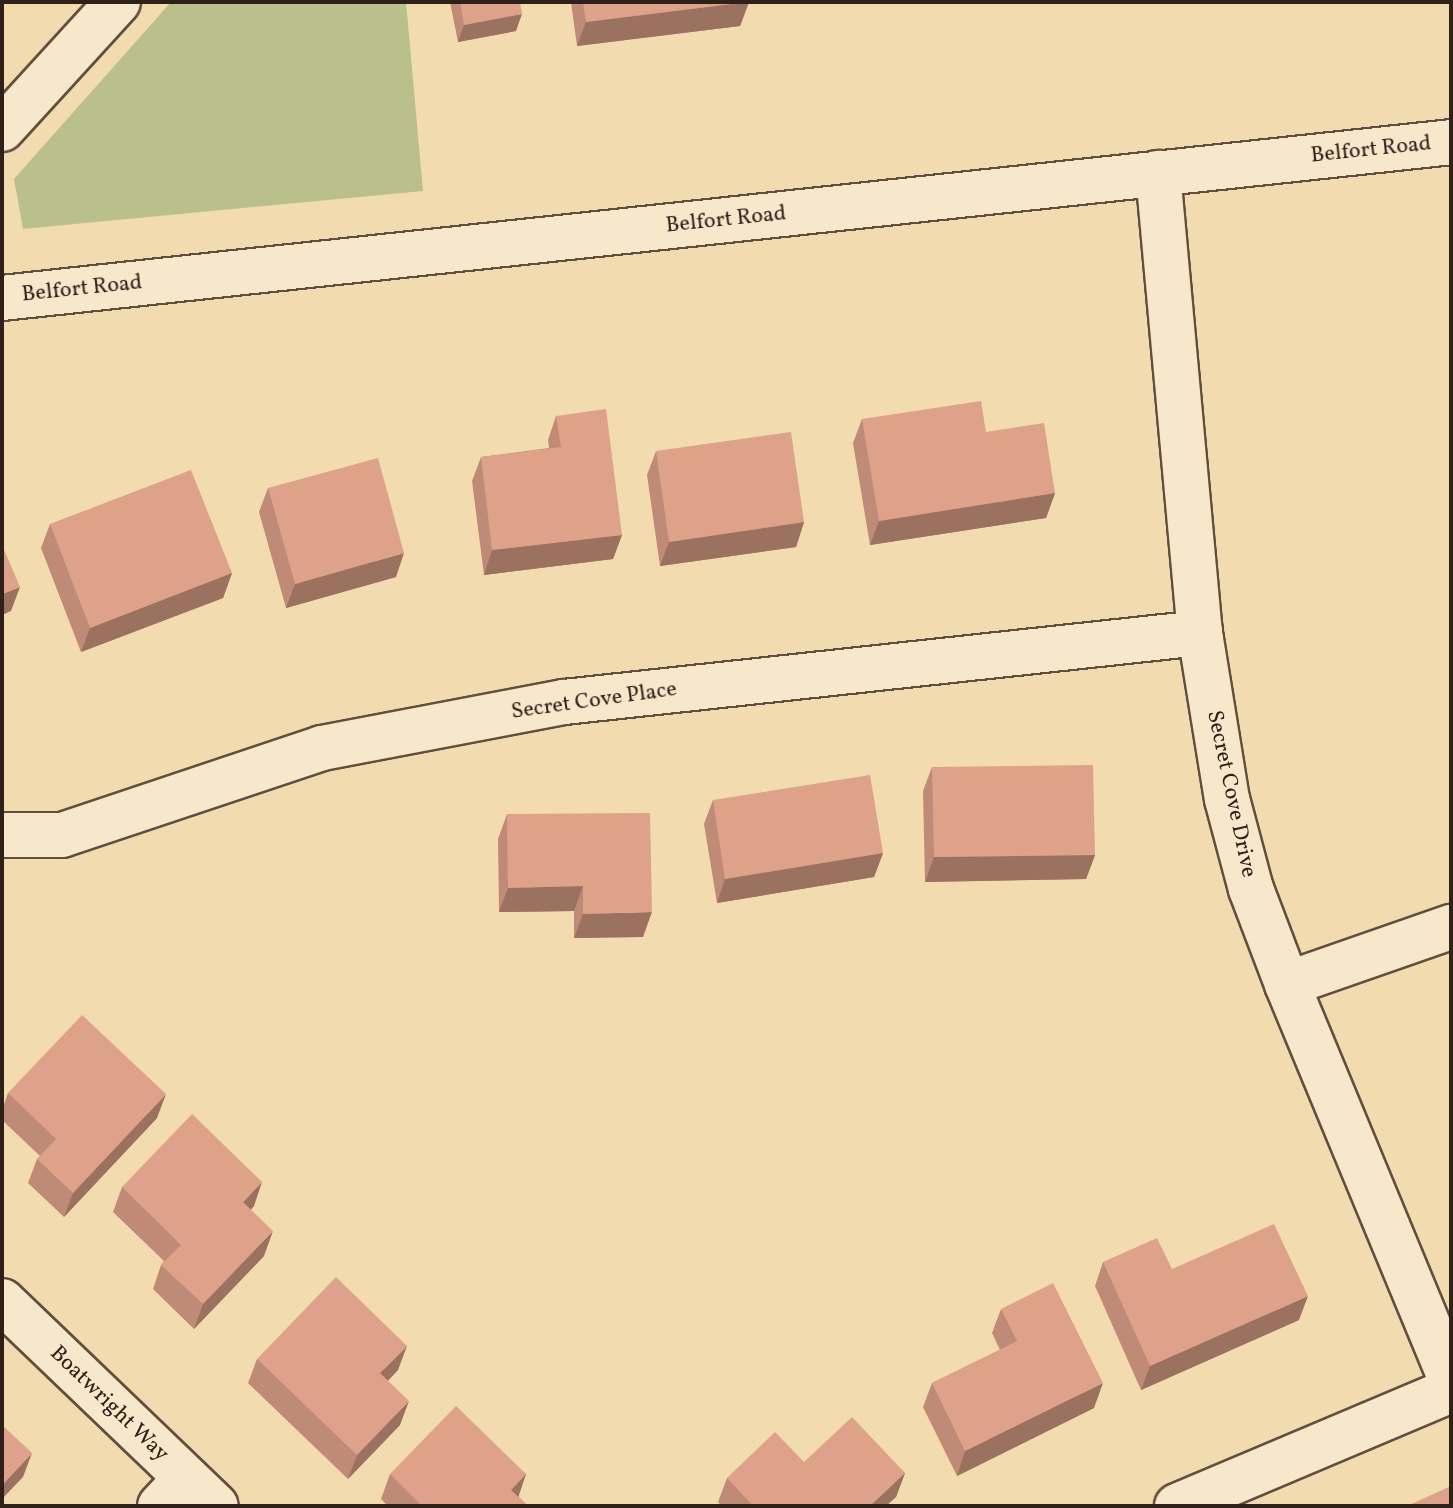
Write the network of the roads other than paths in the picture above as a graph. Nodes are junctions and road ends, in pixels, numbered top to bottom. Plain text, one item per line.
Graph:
1 (118, 2) edge
2 (8, 109) edge
3 (1451, 142) edge
4 (1158, 173) junction
5 (2, 298) edge
6 (1200, 633) junction
7 (2, 835) edge
8 (1451, 927) edge
9 (1287, 984) junction
10 (2, 1301) edge
11 (1451, 1379) edge
12 (1451, 1390) edge
13 (188, 1497) edge
14 (1177, 1506) edge

1 - 2 street
3 - 4 street, Belfort Road
4 - 5 street, Belfort Road
4 - 6 street, Secret Cove Drive
6 - 7 street, Secret Cove Place
6 - 9 street, Secret Cove Drive
8 - 9 street
9 - 11 street, Secret Cove Drive
10 - 13 street, Boatwright Way
12 - 14 street

